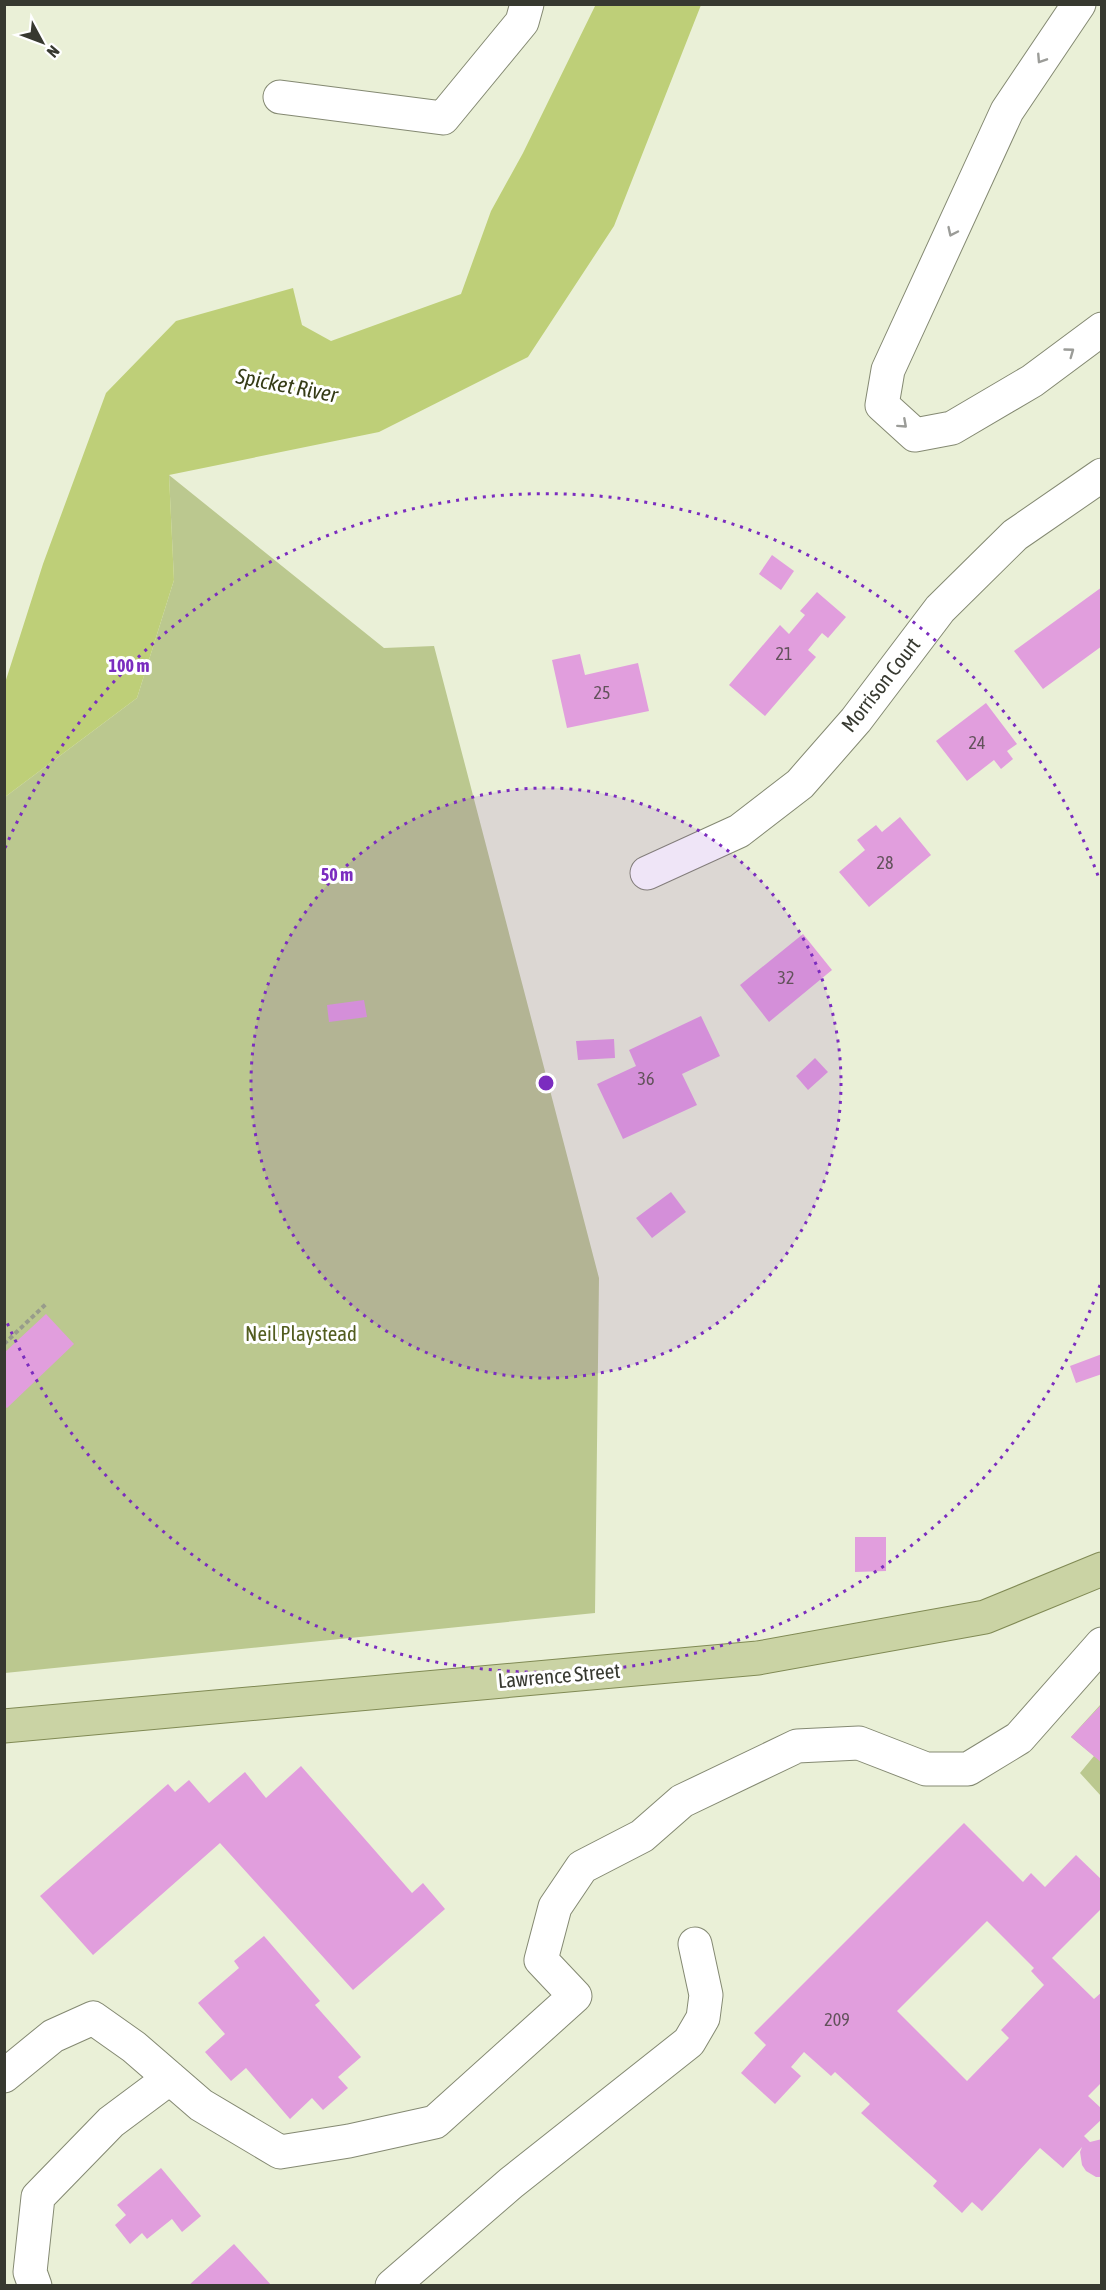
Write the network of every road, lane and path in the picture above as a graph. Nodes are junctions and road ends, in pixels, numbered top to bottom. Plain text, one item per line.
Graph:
1 (527, 4) edge
2 (1079, 4) edge
3 (280, 97) dead end
4 (1101, 329) edge
5 (1101, 475) edge
6 (647, 873) dead end
7 (46, 1304) dead end
8 (4, 1344) edge
9 (1101, 1569) edge
10 (1101, 1644) edge
11 (4, 1726) edge
12 (695, 1944) dead end
13 (4, 2076) edge
14 (170, 2078) junction
15 (35, 2286) edge
16 (392, 2286) edge

1 - 3 street
2 -> 4 street
5 - 6 street, Morrison Court
7 - 8 path
9 - 11 main road, Lawrence Street
10 - 14 street
12 - 16 street
13 - 14 street
14 - 15 street

